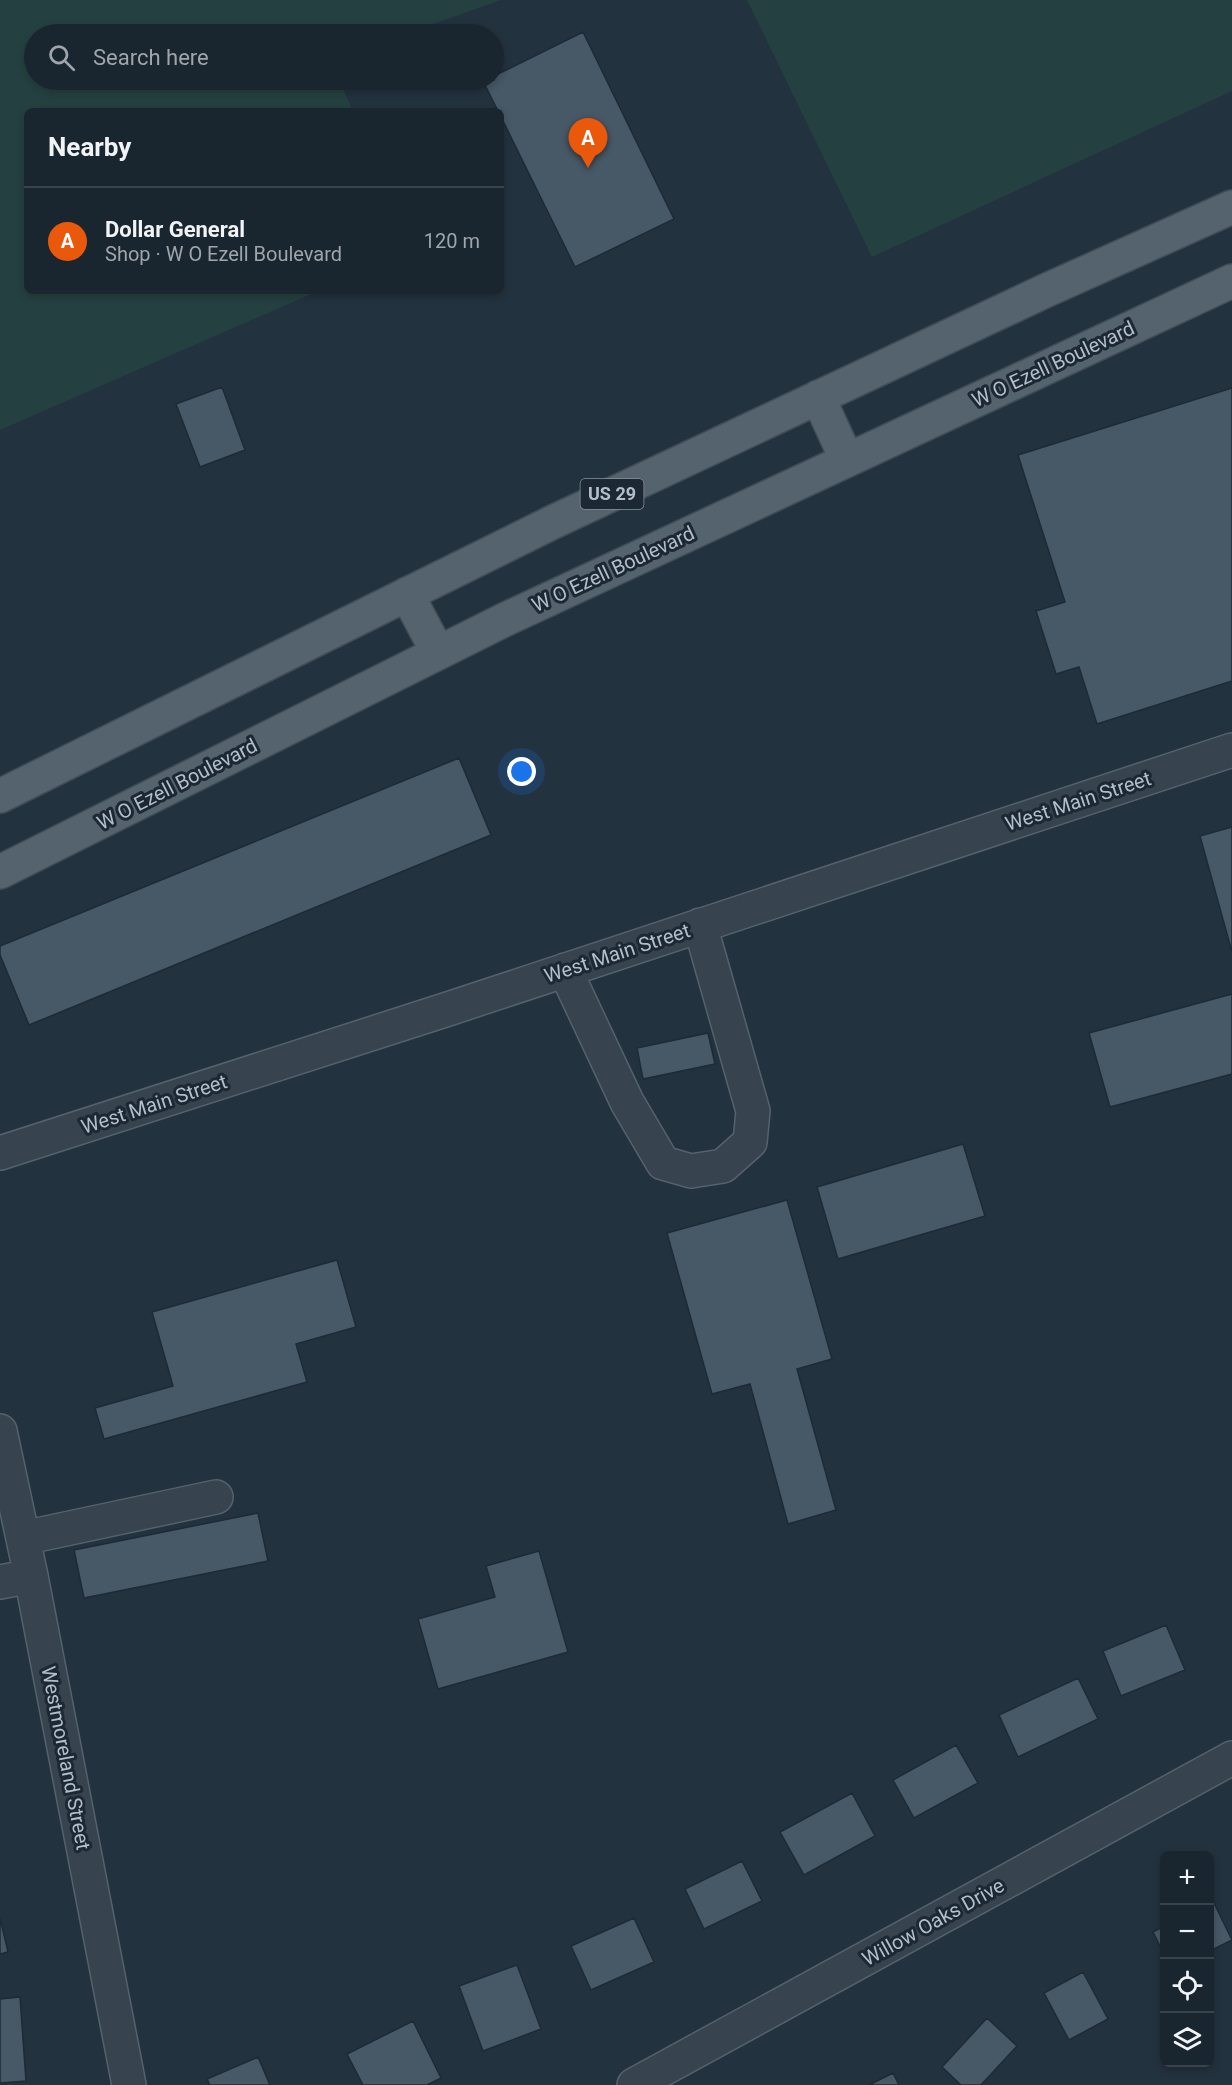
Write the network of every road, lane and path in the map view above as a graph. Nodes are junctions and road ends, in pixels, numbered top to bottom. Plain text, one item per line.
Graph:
1 (1232, 207) edge
2 (1232, 280) edge
3 (819, 397) junction
4 (847, 460) junction
5 (407, 594) junction
6 (438, 653) junction
7 (1232, 750) edge
8 (0, 796) edge
9 (0, 872) edge
10 (700, 925) junction
11 (565, 970) junction
12 (0, 1153) edge
13 (0, 1431) edge
14 (216, 1497) dead end
15 (23, 1538) junction
16 (15, 1579) edge
17 (1232, 1758) edge
18 (129, 2085) edge
19 (634, 2085) edge

1 - 3 main road, US 29
2 - 4 main road, W O Ezell Boulevard
3 - 4 main road
3 - 5 main road, US 29
4 - 6 main road, W O Ezell Boulevard
5 - 6 main road
5 - 8 main road, US 29
6 - 9 main road, W O Ezell Boulevard
7 - 10 street, West Main Street
10 - 11 street, West Main Street
10 - 11 street
11 - 12 street, West Main Street
13 - 15 street, Westmoreland Street
14 - 15 street
15 - 16 street, Westmoreland Street
16 - 18 street, Westmoreland Street
17 - 19 street, Willow Oaks Drive

